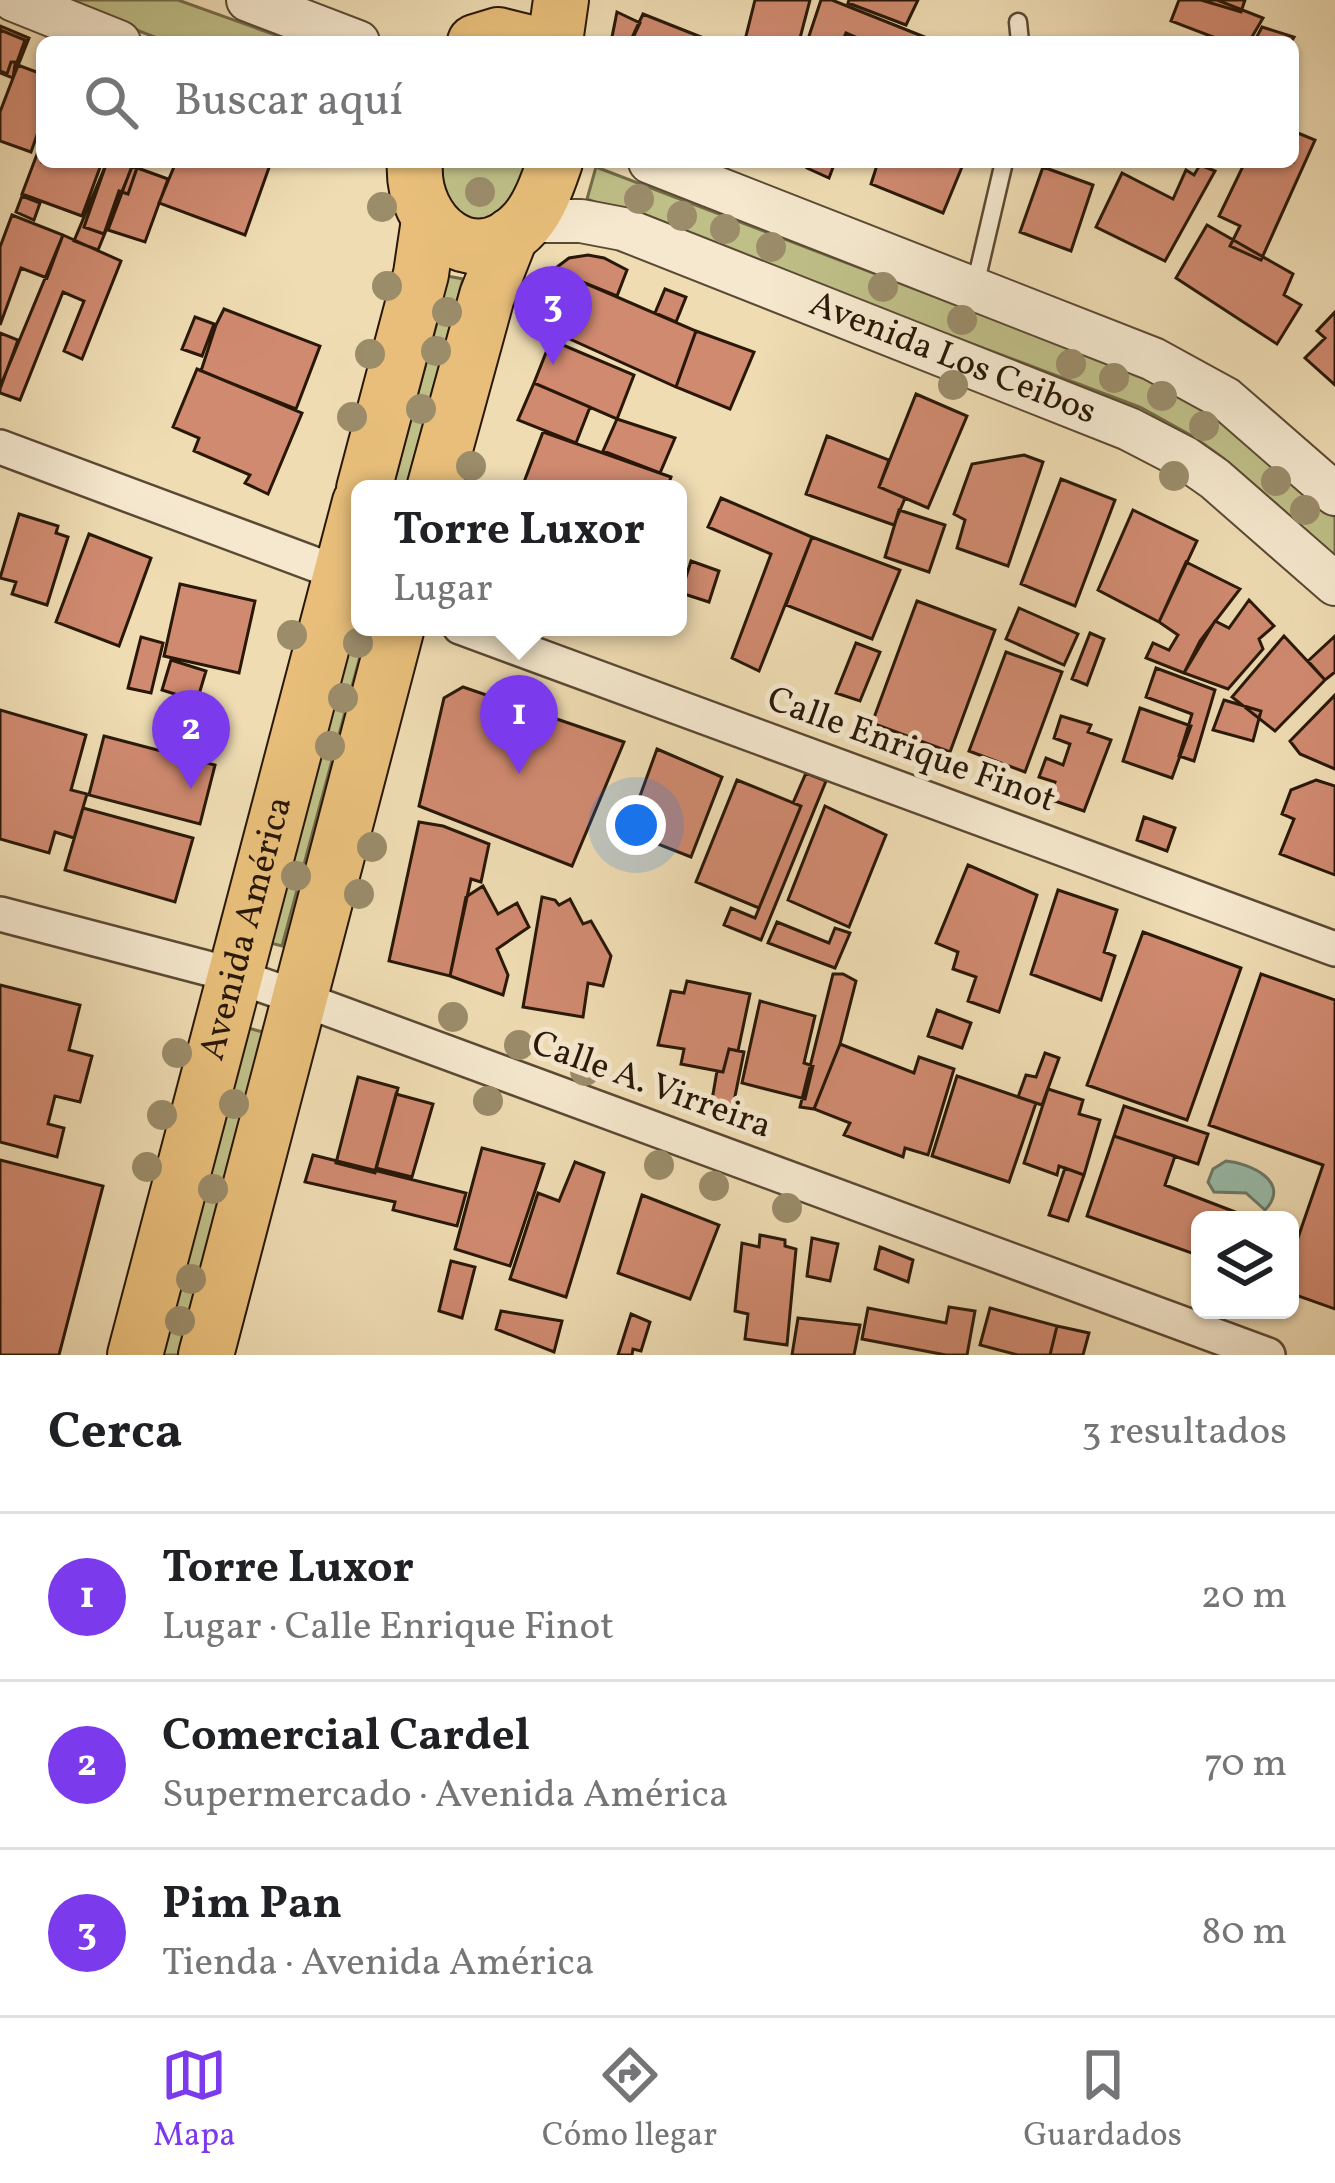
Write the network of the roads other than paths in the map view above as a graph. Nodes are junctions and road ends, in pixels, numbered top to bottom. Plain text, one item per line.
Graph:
1 (14, 0) edge
2 (248, 0) edge
3 (493, 0) edge
4 (561, 0) edge
5 (1018, 22) dead end
6 (104, 36) edge
7 (342, 36) edge
8 (478, 36) edge
9 (556, 36) edge
10 (1019, 36) edge
11 (553, 168) edge
12 (665, 168) edge
13 (1003, 168) edge
14 (415, 179) edge
15 (520, 228) junction
16 (974, 291) junction
17 (0, 447) edge
18 (366, 480) edge
19 (436, 480) edge
20 (1335, 494) edge
21 (351, 534) edge
22 (340, 574) junction
23 (1335, 584) edge
24 (395, 636) edge
25 (484, 636) edge
26 (0, 914) edge
27 (1335, 949) edge
28 (233, 975) junction
29 (299, 998) junction
30 (135, 1355) edge
31 (206, 1355) edge
32 (1268, 1355) edge

1 - 6 street
2 - 7 street
3 - 8 main road
4 - 9 main road
5 - 10 lane
11 - 15 main road
12 - 16 street, Avenida Los Ceibos
13 - 16 lane
14 - 15 main road
14 - 18 main road
15 - 19 main road
15 - 23 street, Avenida Los Ceibos
16 - 20 street, Avenida Los Ceibos
17 - 22 street
21 - 22 main road, Avenida América
22 - 28 main road, Avenida América
24 - 29 main road, Avenida América
25 - 27 street, Calle Enrique Finot
26 - 28 street, Calle A. Virreira
28 - 29 street, Calle A. Virreira
28 - 30 main road, Avenida América
29 - 31 main road, Avenida América
29 - 32 street, Calle A. Virreira

